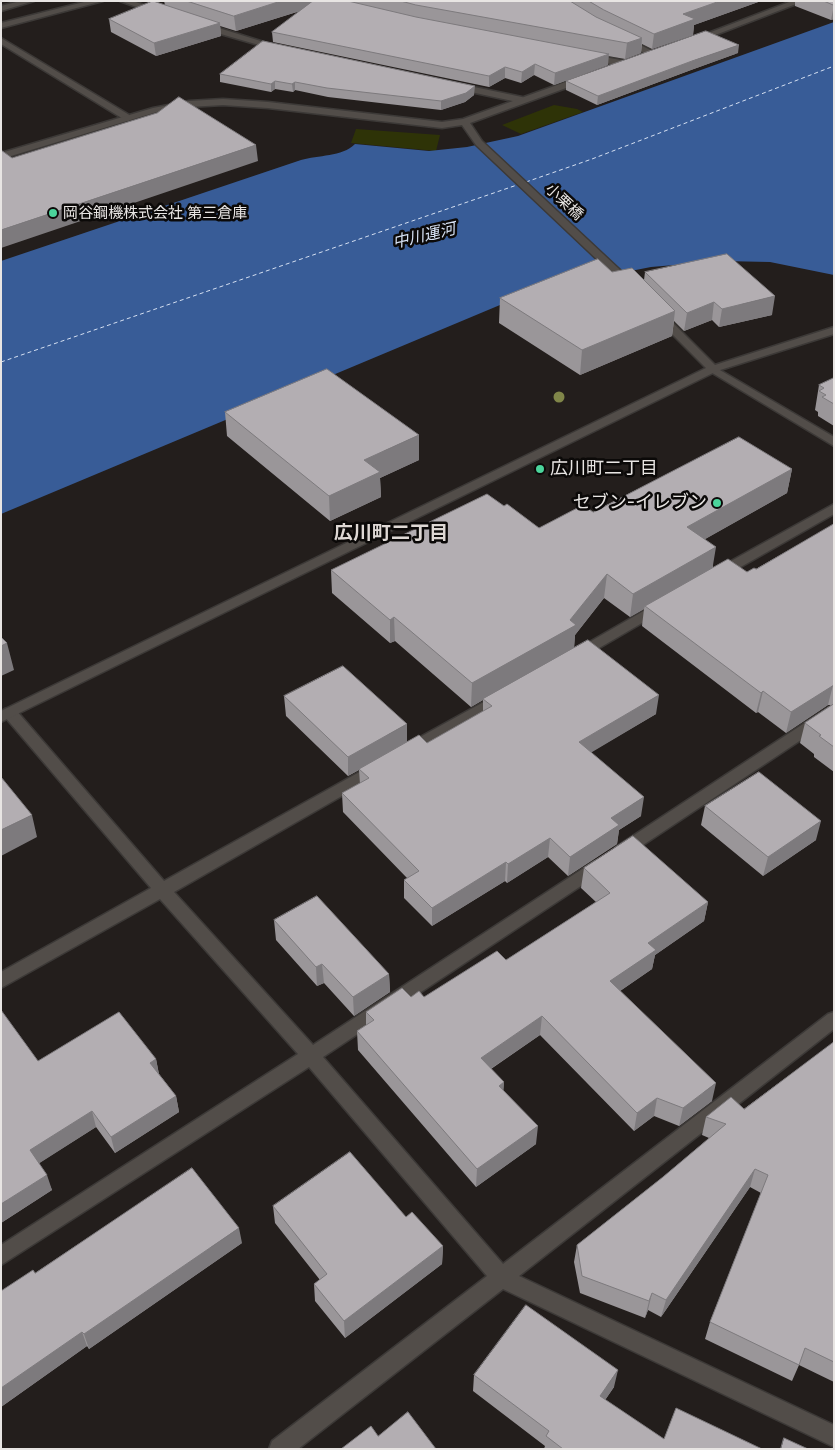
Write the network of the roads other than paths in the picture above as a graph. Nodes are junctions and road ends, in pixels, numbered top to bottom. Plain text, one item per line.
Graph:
1 (30, 1) edge
2 (99, 1) edge
3 (124, 1) edge
4 (800, 1) edge
5 (1, 9) edge
6 (171, 16) edge
7 (190, 22) edge
8 (1, 26) edge
9 (615, 36) edge
10 (1, 40) edge
11 (682, 44) edge
12 (284, 49) edge
13 (578, 55) edge
14 (633, 62) junction
15 (445, 84) edge
16 (522, 100) junction
17 (128, 118) junction
18 (465, 122) junction
19 (1, 156) edge
20 (631, 286) edge
21 (654, 310) edge
22 (834, 330) edge
23 (713, 369) junction
24 (834, 442) edge
25 (834, 508) edge
26 (709, 579) edge
27 (676, 598) edge
28 (568, 660) edge
29 (516, 689) edge
30 (834, 711) edge
31 (5, 715) edge
32 (163, 891) junction
33 (1, 981) edge
34 (834, 1019) edge
35 (311, 1056) junction
36 (1, 1256) edge
37 (502, 1278) junction
38 (834, 1436) edge
39 (280, 1449) edge

1 - 5 street
2 - 8 street
3 - 6 street
4 - 11 street
7 - 12 street
9 - 14 street
10 - 17 street
13 - 14 street
14 - 16 street
15 - 16 street
16 - 18 street
17 - 18 street
17 - 19 street
18 - 20 street, 小栗橋
21 - 23 street
22 - 23 street
23 - 24 street
23 - 31 street
25 - 26 street
27 - 28 street
29 - 32 street
30 - 35 street
31 - 32 street
32 - 33 street
32 - 35 street
34 - 37 street
35 - 36 street
35 - 37 street
37 - 38 street
37 - 39 street

